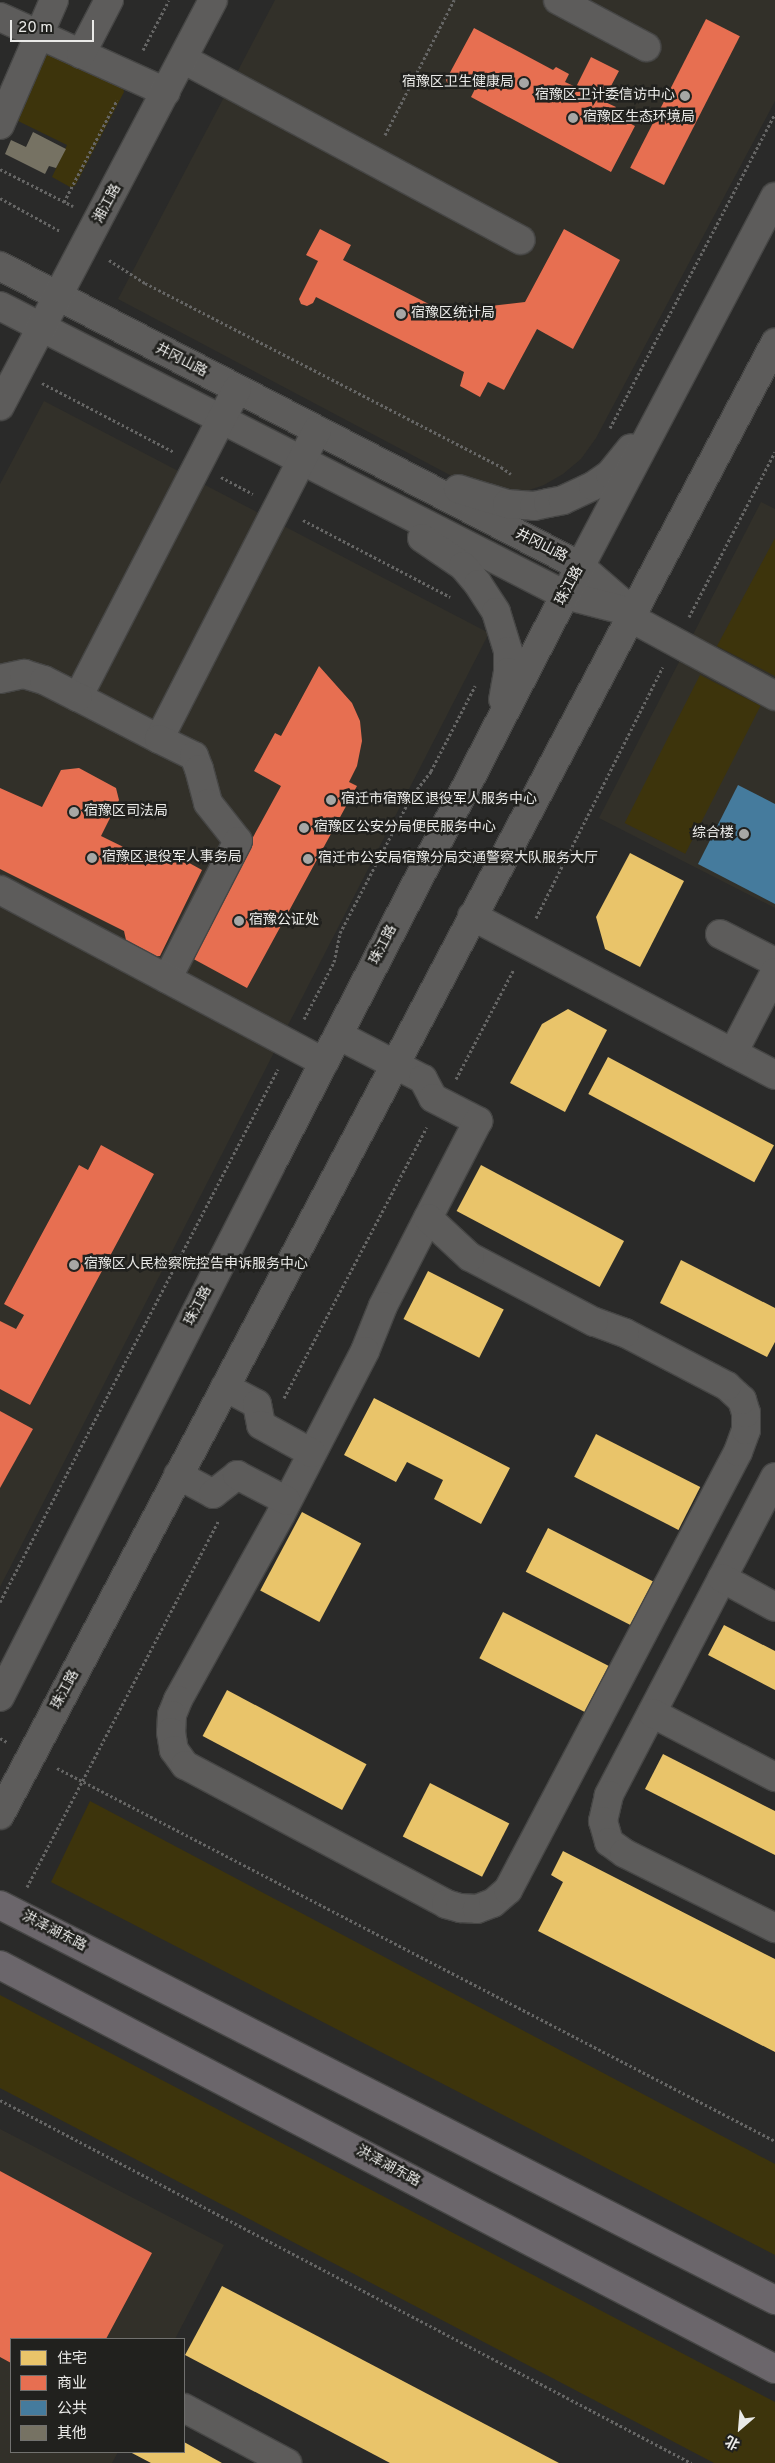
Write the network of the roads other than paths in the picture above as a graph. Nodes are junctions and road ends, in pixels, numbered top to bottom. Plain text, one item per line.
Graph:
1 (109, 0) edge
2 (213, 0) edge
3 (558, 0) edge
4 (40, 2) edge
5 (20, 26) edge
6 (646, 47) dead end
7 (81, 54) junction
8 (183, 59) junction
9 (0, 75) edge
10 (166, 92) junction
11 (0, 124) edge
12 (775, 197) edge
13 (520, 240) dead end
14 (0, 266) edge
15 (58, 297) junction
16 (0, 306) edge
17 (41, 328) junction
18 (773, 352) edge
19 (237, 389) junction
20 (0, 406) edge
21 (664, 406) junction
22 (222, 419) junction
23 (323, 434) junction
24 (308, 463) junction
25 (580, 566) junction
26 (565, 595) junction
27 (632, 615) junction
28 (0, 679) edge
29 (775, 696) edge
30 (78, 697) junction
31 (499, 722) junction
32 (160, 739) junction
33 (0, 890) edge
34 (472, 916) junction
35 (720, 934) dead end
36 (775, 962) edge
37 (775, 972) edge
38 (167, 979) junction
39 (338, 1035) junction
40 (733, 1053) junction
41 (324, 1062) junction
42 (394, 1064) junction
43 (775, 1075) edge
44 (428, 1218) junction
45 (225, 1387) junction
46 (312, 1453) junction
47 (178, 1475) junction
48 (775, 1477) edge
49 (287, 1501) junction
50 (722, 1578) junction
51 (775, 1607) edge
52 (0, 1697) edge
53 (652, 1713) junction
54 (775, 1777) edge
55 (0, 1815) edge
56 (7, 1908) edge
57 (775, 1928) edge
58 (0, 1964) edge
59 (775, 2300) edge
60 (775, 2369) edge
61 (185, 2409) edge
62 (287, 2463) edge

1 - 7 street
2 - 8 street, 湘江路
3 - 6 street
4 - 5 street
5 - 7 street
5 - 9 street
5 - 11 street
7 - 10 street
8 - 10 street, 湘江路
8 - 13 street
10 - 15 street, 湘江路
12 - 21 street, 珠江路
14 - 15 street, 井冈山路
15 - 17 street, 湘江路
15 - 19 street, 井冈山路
16 - 17 street
17 - 20 street, 湘江路
17 - 22 street
18 - 27 street, 珠江路
19 - 22 street
19 - 23 street, 井冈山路
21 - 23 street
21 - 25 street, 珠江路
22 - 24 street
22 - 30 street
23 - 24 street
23 - 25 street, 井冈山路
24 - 26 street
24 - 31 street
24 - 32 street
25 - 26 street, 珠江路
25 - 27 street, 井冈山路
26 - 27 street
26 - 31 street, 珠江路
27 - 29 street
27 - 34 street, 珠江路
28 - 30 street
30 - 32 street
31 - 39 street, 珠江路
32 - 38 street
33 - 38 street
34 - 40 street
34 - 42 street, 珠江路
35 - 36 street
37 - 40 street
38 - 41 street
39 - 41 street, 珠江路
39 - 42 street
40 - 43 street
41 - 52 street, 珠江路
42 - 44 street
42 - 45 street, 珠江路
44 - 46 street
44 - 49 street
45 - 46 street
45 - 47 street, 珠江路
46 - 49 street
47 - 49 street
47 - 55 street, 珠江路
48 - 50 street
50 - 51 street
50 - 53 street
53 - 54 street
53 - 57 street
56 - 59 main road, 洪泽湖东路
58 - 60 main road, 洪泽湖东路
61 - 62 street

